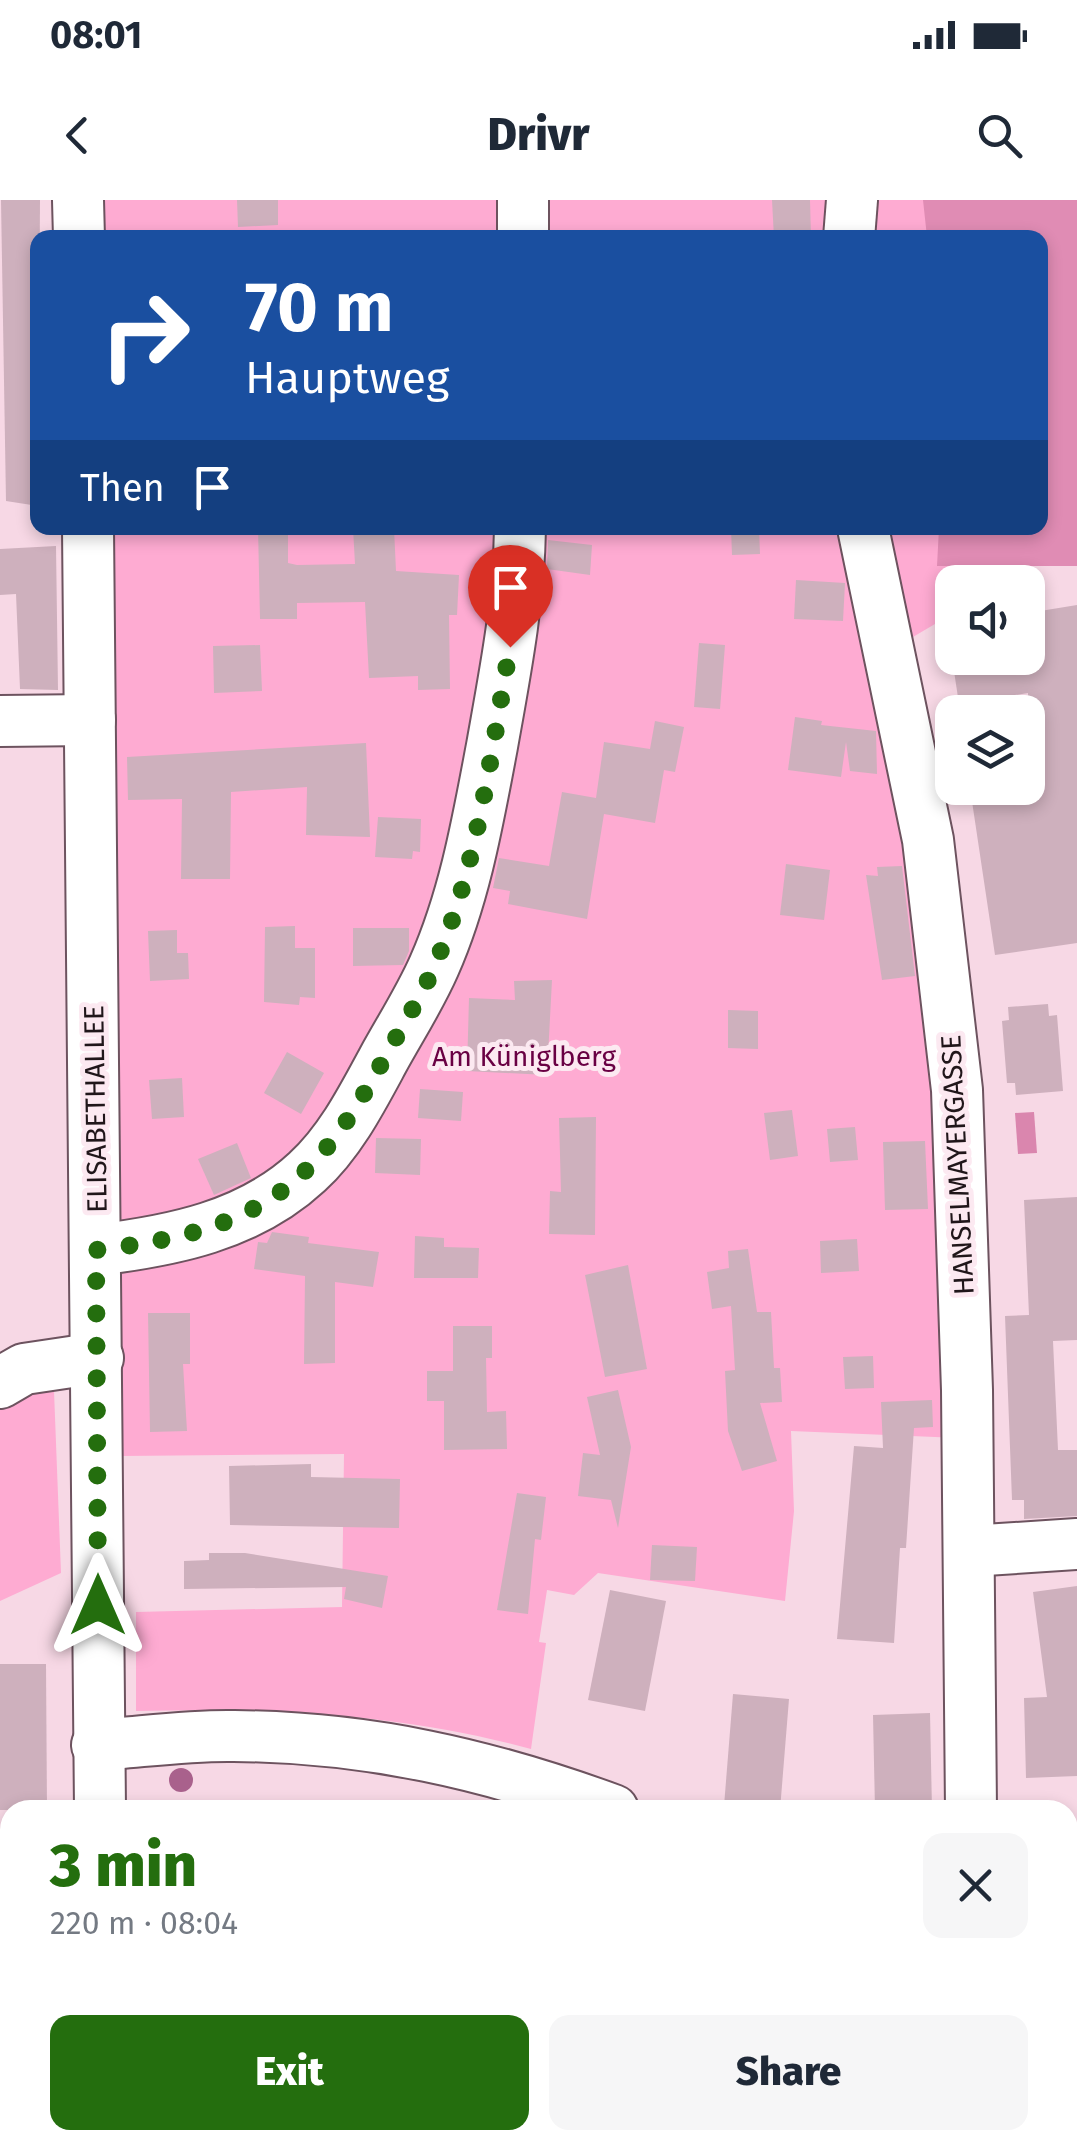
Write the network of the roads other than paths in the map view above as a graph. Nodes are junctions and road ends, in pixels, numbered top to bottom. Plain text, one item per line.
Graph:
1 (78, 200) edge
2 (524, 200) edge
3 (852, 200) edge
4 (79, 230) edge
5 (524, 230) edge
6 (850, 230) edge
7 (88, 535) edge
8 (520, 535) edge
9 (865, 535) edge
10 (90, 720) junction
11 (0, 721) edge
12 (96, 1250) junction
13 (98, 1358) junction
14 (8, 1370) edge
15 (1077, 1544) edge
16 (969, 1552) junction
17 (97, 1746) junction
18 (100, 1800) edge
19 (582, 1800) edge
20 (971, 1800) edge

1 - 4 street
2 - 5 street
3 - 6 street
7 - 10 street, ELISABETHALLEE
8 - 12 street
9 - 16 street, HANSELMAYERGASSE
10 - 11 street
10 - 12 street, ELISABETHALLEE
12 - 13 street, ELISABETHALLEE
13 - 14 street
13 - 17 street, ELISABETHALLEE
15 - 16 street
16 - 20 street, HANSELMAYERGASSE
17 - 18 street, ELISABETHALLEE
17 - 19 street

